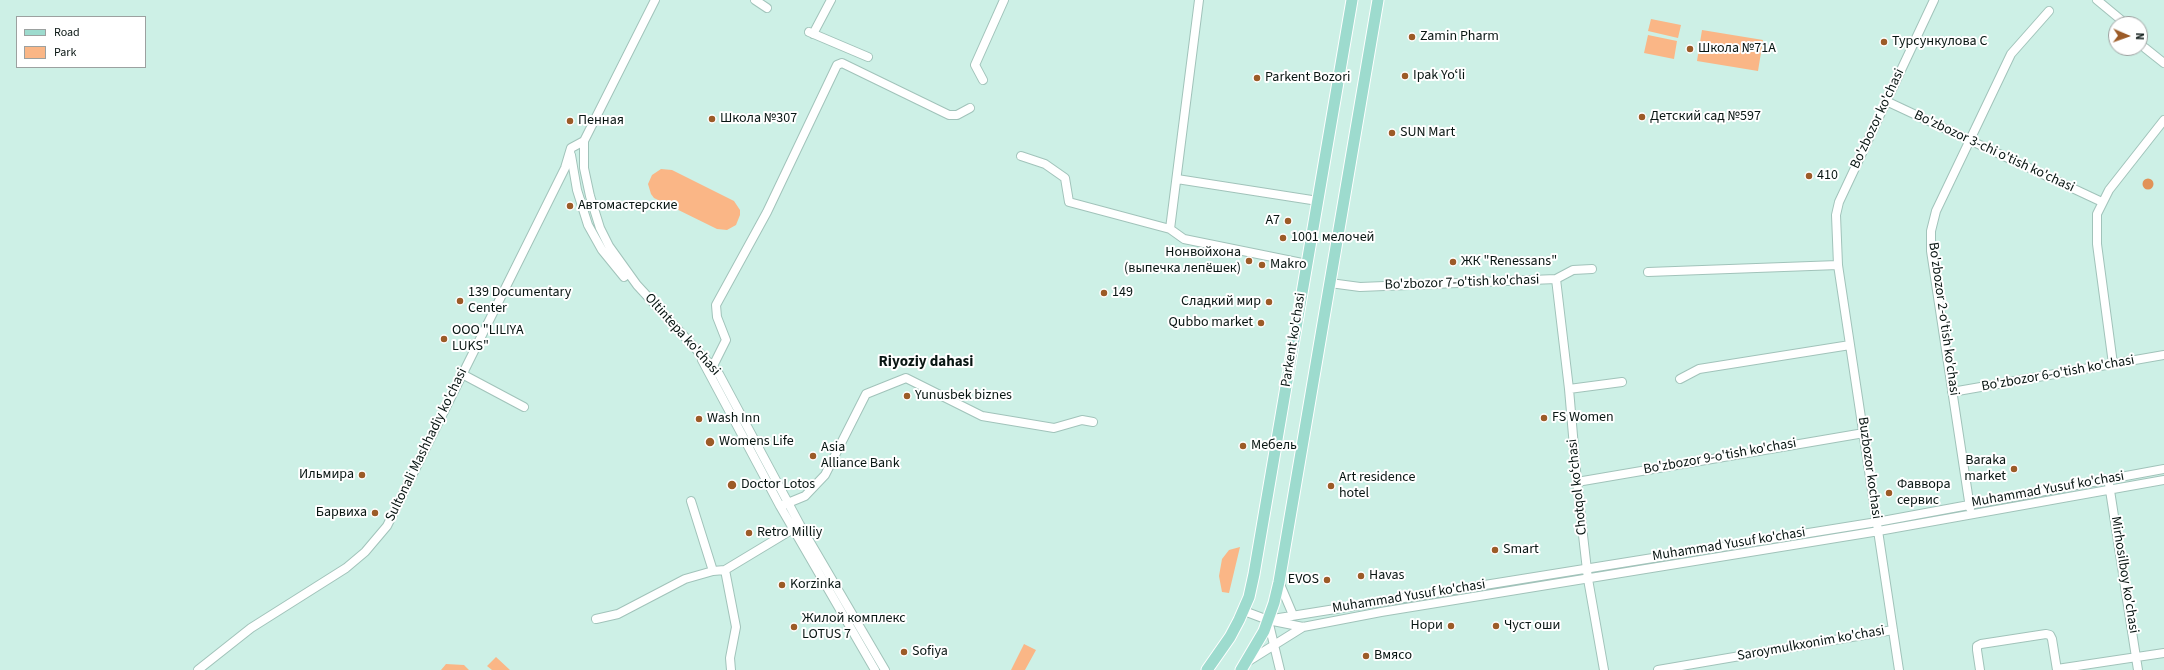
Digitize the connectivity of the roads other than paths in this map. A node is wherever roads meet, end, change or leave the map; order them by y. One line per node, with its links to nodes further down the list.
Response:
1 (649, 0): 23 (street, Sultonali Mashhadiy ko'chasi)
2 (655, 0): 22 (street)
3 (755, 0): 11 (street)
4 (831, 0): 15 (street)
5 (1004, 0): 17 (street)
6 (1199, 0): 25 (street)
7 (1352, 0): 26 (main road, Parkent ko'chasi)
8 (1378, 0): 34 (main road, Parkent ko'chasi)
9 (1934, 0): 18 (street, Bo'zbozor ko'chasi)
10 (2098, 0): 13 (street)
11 (767, 8)
12 (2049, 11): 21 (street, Bo'zbozor 2-o'tish ko'chasi)
13 (2117, 16)
14 (2148, 50): 16 (street)
15 (868, 57)
16 (2164, 63)
17 (983, 80)
18 (1886, 101): 21 (street, Bo'zbozor 3-chi o'tish ko'chasi); 30 (street, Bo'zbozor ko'chasi)
19 (970, 108): 41 (street)
20 (2164, 120): 27 (street)
21 (1970, 140): 27 (street, Bo'zbozor 3-chi o'tish ko'chasi); 46 (street, Bo'zbozor 2-o'tish ko'chasi)
22 (584, 141): 23 (street); 36 (street, Oltintepa ko'chasi)
23 (571, 148): 35 (street, Oltintepa ko'chasi); 42 (street, Sultonali Mashhadiy ko'chasi)
24 (1021, 156): 28 (street)
25 (1177, 179): 26 (street); 28 (street)
26 (1318, 201): 29 (main road, Parkent ko'chasi)
27 (2102, 202): 40 (street)
28 (1170, 229): 29 (street)
29 (1307, 264): 67 (main road, Parkent ko'chasi)
30 (1838, 265): 32 (street); 37 (street, Buzbozor kochasi)
31 (1592, 269): 33 (street, Bo'zbozor 7-o'tish ko'chasi)
32 (1648, 272)
33 (1556, 279): 34 (street, Bo'zbozor 7-o'tish ko'chasi); 45 (street, Chotqol koʻchasi)
34 (1330, 283): 66 (main road, Parkent ko'chasi)
35 (674, 332): 36 (street); 39 (street, Oltintepa ko'chasi)
36 (684, 336): 41 (street, Oltintepa ko'chasi)
37 (1850, 345): 43 (street); 49 (street, Buzbozor kochasi)
38 (2164, 355): 40 (street, Bo'zbozor 6-o'tish ko'chasi)
39 (703, 361): 41 (street); 57 (street, Oltintepa ko'chasi)
40 (2113, 364): 46 (street, Bo'zbozor 6-o'tish ko'chasi)
41 (713, 366): 57 (street, Oltintepa ko'chasi)
42 (462, 374): 47 (street); 78 (street, Sultonali Mashhadiy ko'chasi)
43 (1680, 379)
44 (1622, 382): 45 (street)
45 (1569, 389): 53 (street, Chotqol koʻchasi)
46 (1952, 392): 56 (street, Bo'zbozor 2-o'tish ko'chasi)
47 (524, 407)
48 (1093, 422): 57 (street)
49 (1864, 432): 53 (street, Bo'zbozor 9-o'tish ko'chasi); 59 (street, Buzbozor kochasi)
50 (2164, 469): 51 (street, Muhammad Yusuf ko'chasi)
51 (2108, 479): 54 (street, Mirhosilboy ko'chasi); 56 (street, Muhammad Yusuf ko'chasi)
52 (2164, 480): 54 (street, Muhammad Yusuf ko'chasi)
53 (1576, 482): 62 (street, Chotqol koʻchasi)
54 (2110, 489): 58 (street, Muhammad Yusuf ko'chasi); 75 (street, Mirhosilboy ko'chasi)
55 (691, 501): 64 (street)
56 (1968, 504): 58 (street, Bo'zbozor 2-o'tish ko'chasi); 59 (street, Muhammad Yusuf ko'chasi)
57 (784, 505): 60 (street, Oltintepa ko'chasi); 81 (street, Oltintepa ko'chasi)
58 (1970, 514): 61 (street, Muhammad Yusuf ko'chasi)
59 (1877, 522): 61 (street, Buzbozor kochasi); 62 (street, Muhammad Yusuf ko'chasi)
60 (793, 529): 63 (street); 80 (street, Oltintepa ko'chasi)
61 (1878, 531): 65 (street, Muhammad Yusuf ko'chasi); 72 (street, Buzbozor kochasi)
62 (1587, 568): 65 (street, Chotqol koʻchasi); 68 (street, Muhammad Yusuf ko'chasi)
63 (725, 570): 64 (street); 79 (street)
64 (713, 571): 69 (street)
65 (1588, 579): 71 (street, Muhammad Yusuf ko'chasi); 84 (street, Chotqol koʻchasi)
66 (1279, 582): 68 (street); 70 (main road, Parkent ko'chasi)
67 (1244, 611): 70 (street, Muhammad Yusuf ko'chasi); 82 (main road, Parkent ko'chasi)
68 (1293, 615): 70 (street, Muhammad Yusuf ko'chasi)
69 (596, 619)
70 (1268, 620): 71 (street, Muhammad Yusuf ko'chasi); 73 (street); 76 (main road, Parkent ko'chasi)
71 (1303, 627): 73 (street, Muhammad Yusuf ko'chasi)
72 (1893, 630): 85 (street, Saroymulkxonim ko'chasi); 86 (street, Buzbozor kochasi)
73 (1275, 646): 76 (street, Muhammad Yusuf ko'chasi); 83 (street)
74 (2164, 653): 75 (street)
75 (2137, 657): 77 (street); 88 (street, Mirhosilboy ko'chasi)
76 (1244, 666)
77 (2057, 669): 87 (street)
78 (198, 670)
79 (731, 670)
80 (875, 670)
81 (885, 670)
82 (1207, 670)
83 (1280, 670)
84 (1604, 670)
85 (1658, 670)
86 (1899, 670)
87 (1980, 670)
88 (2138, 670)

